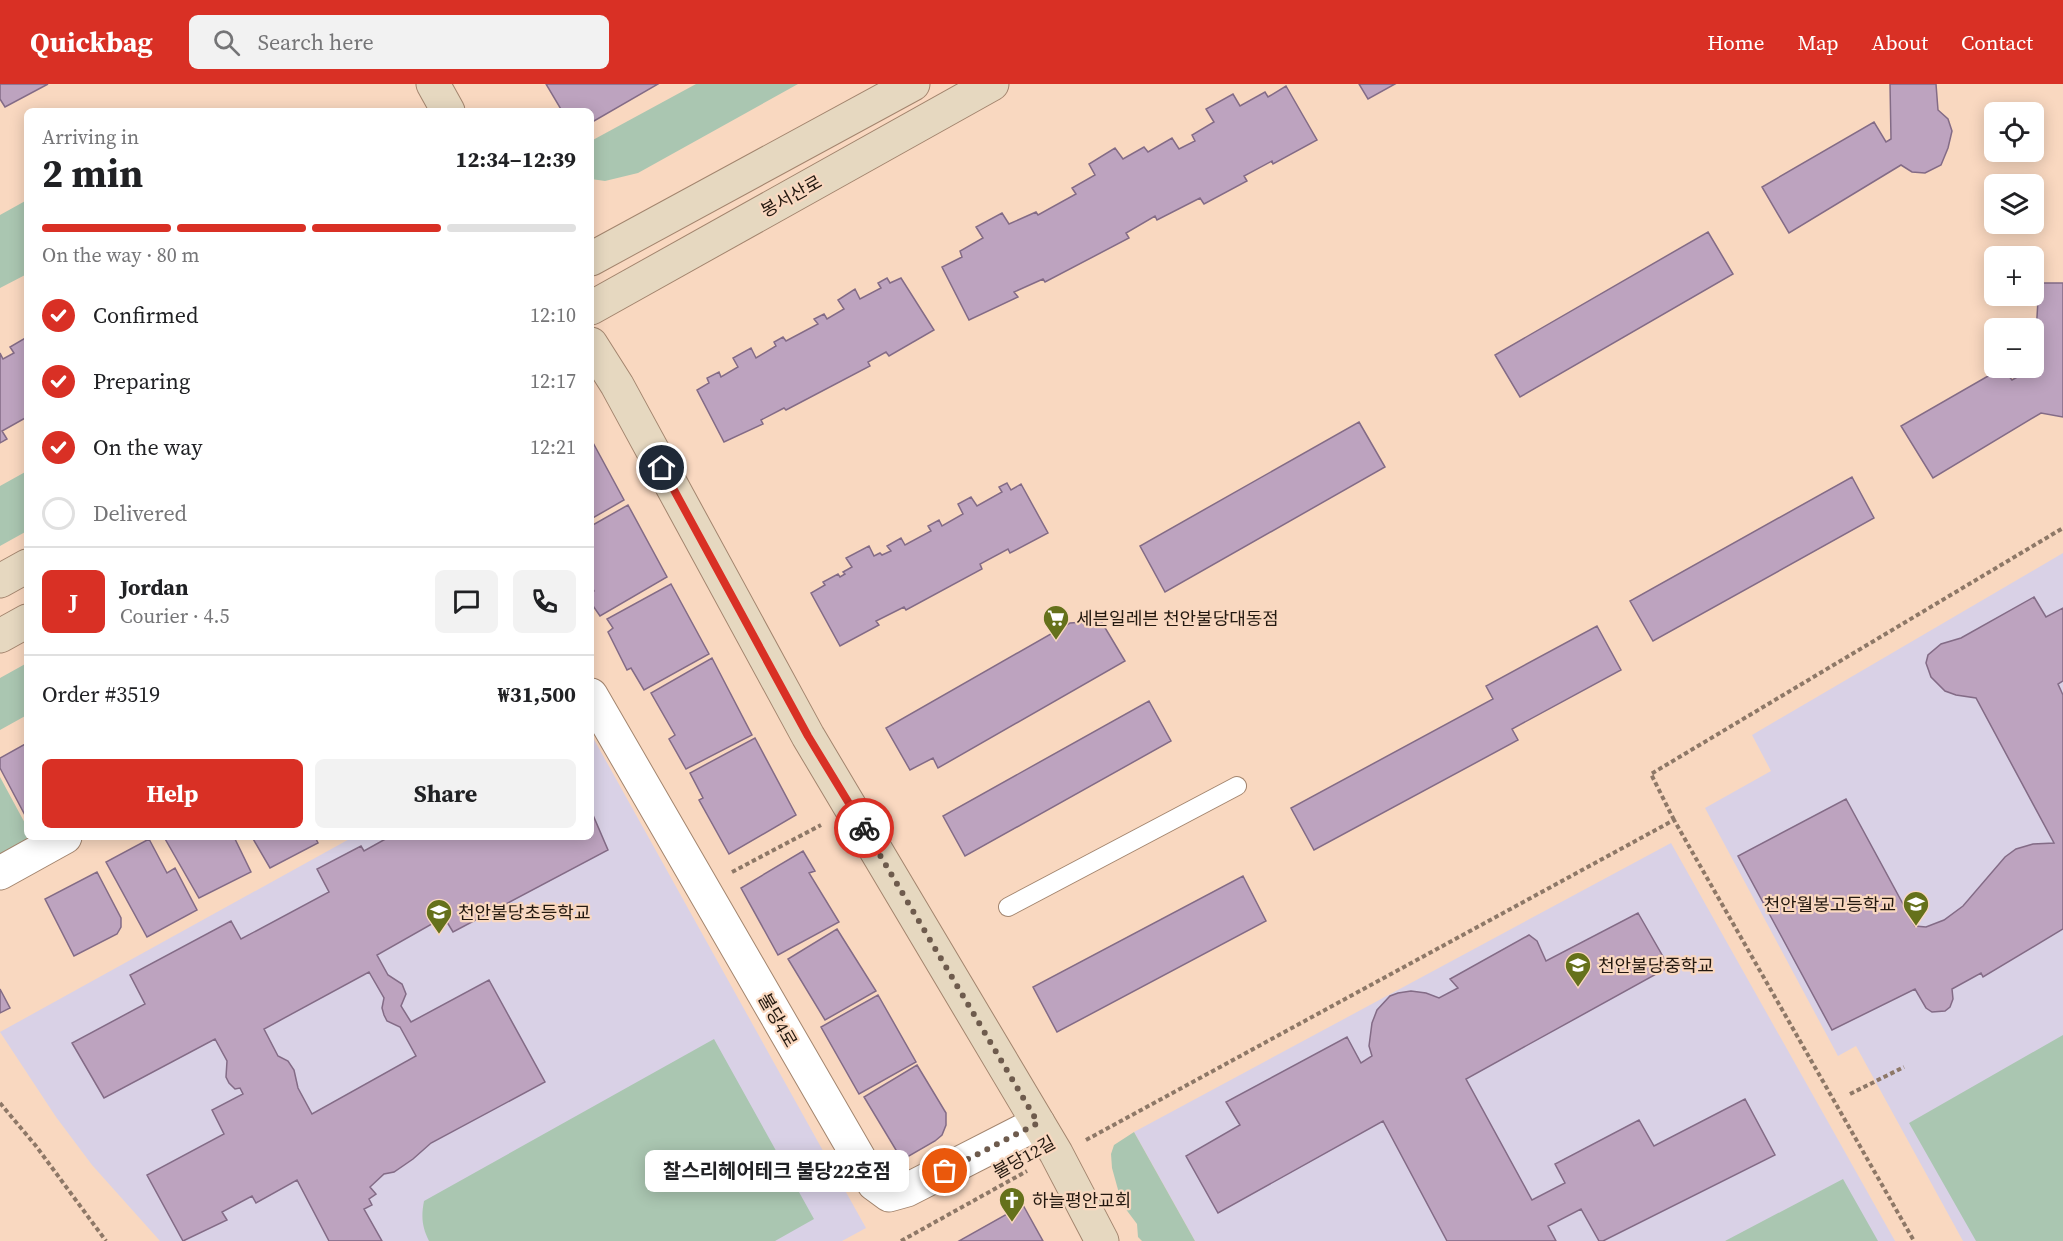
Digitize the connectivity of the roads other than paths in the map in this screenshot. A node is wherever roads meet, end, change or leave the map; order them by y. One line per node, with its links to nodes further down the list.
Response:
1 (433, 84): 4 (street)
2 (913, 84): 5 (street)
3 (992, 84): 6 (street, 봉서산로)
4 (446, 108)
5 (594, 257)
6 (594, 306)
7 (594, 349): 17 (street)
8 (24, 568): 9 (street)
9 (0, 581)
10 (24, 623): 11 (street)
11 (0, 636)
12 (594, 699): 17 (street, 불당4로)
13 (1237, 786): 16 (lane)
14 (60, 840): 15 (street)
15 (0, 873)
16 (1008, 907)
17 (1038, 1123): 18 (street)
18 (1102, 1241)

